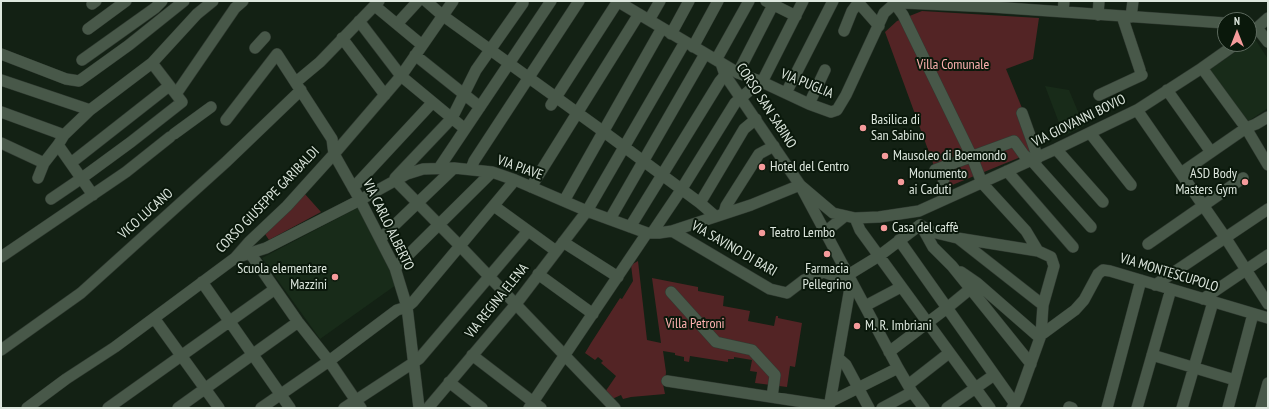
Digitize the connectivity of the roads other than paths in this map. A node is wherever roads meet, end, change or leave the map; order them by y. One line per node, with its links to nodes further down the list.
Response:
1 (126, 1): 39 (street)
2 (162, 1): 54 (street)
3 (184, 1): 51 (street)
4 (213, 1): 56 (street)
5 (418, 1): 36 (street)
6 (426, 1): 29 (street)
7 (452, 1): 29 (street, CORSO GIUSEPPE GARIBALDI)
8 (551, 1): 57 (street)
9 (579, 1): 63 (street)
10 (617, 1): 32 (street, CORSO SAN SABINO); 74 (street)
11 (660, 1): 32 (street)
12 (689, 1): 40 (street)
13 (718, 1): 46 (street, VIA REGINA ELENA)
14 (749, 1): 55 (street)
15 (803, 1): 30 (street)
16 (833, 1): 68 (street)
17 (1099, 1): 28 (street)
18 (1133, 1): 31 (street)
19 (523, 2): 49 (street)
20 (772, 2): 30 (street); 60 (street)
21 (858, 2): 37 (street); 41 (street)
22 (894, 2): 25 (street); 37 (street, VIA PUGLIA); 100 (street)
23 (239, 4): 69 (street)
24 (377, 4): 34 (street, VICO LUCANO); 36 (street)
25 (992, 4): 26 (street)
26 (1028, 5): 27 (street)
27 (1063, 7): 28 (street)
28 (1098, 14): 31 (street)
29 (442, 15): 47 (street, CORSO GIUSEPPE GARIBALDI); 49 (street)
30 (796, 16): 65 (street)
31 (1126, 16): 35 (street); 72 (street)
32 (644, 17): 40 (street, CORSO SAN SABINO); 82 (street)
33 (1268, 18): 38 (street)
34 (359, 21): 44 (street, VICO LUCANO); 62 (street)
35 (1217, 22)
36 (397, 24): 47 (street)
37 (879, 26): 76 (street, VIA PUGLIA)
38 (1257, 26)
39 (88, 29)
40 (667, 31): 46 (street, CORSO SAN SABINO); 90 (street)
41 (844, 31)
42 (1257, 33): 45 (street)
43 (265, 37): 48 (street)
44 (342, 38): 66 (street, VICO LUCANO); 71 (street)
45 (1267, 40)
46 (689, 44): 52 (street, CORSO SAN SABINO); 96 (street, VIA REGINA ELENA)
47 (422, 45): 53 (street, CORSO GIUSEPPE GARIBALDI)
48 (255, 48)
49 (490, 50): 57 (street); 70 (street)
50 (1225, 52): 58 (street, VIA GIOVANNI BOVIO)
51 (1, 54)
52 (705, 54): 55 (street, CORSO SAN SABINO); 103 (street)
53 (415, 55): 62 (street, CORSO GIUSEPPE GARIBALDI); 70 (street)
54 (82, 60)
55 (718, 62): 60 (street, VIA PUGLIA); 61 (street, CORSO SAN SABINO)
56 (152, 63): 69 (street); 79 (street)
57 (509, 63): 63 (street); 78 (street)
58 (1202, 68): 67 (street, VIA GIOVANNI BOVIO); 88 (street)
59 (825, 70): 76 (street)
60 (738, 73): 65 (street, VIA PUGLIA)
61 (725, 75): 73 (street, CORSO SAN SABINO); 112 (street)
62 (401, 76): 71 (street, CORSO GIUSEPPE GARIBALDI); 75 (street)
63 (529, 77): 74 (street); 108 (street)
64 (1, 80): 79 (street)
65 (762, 82): 68 (street, VIA PUGLIA); 73 (street)
66 (299, 86): 87 (street, VIA CARLO ALBERTO); 99 (street, VIA CARLO ALBERTO); 193 (street, VICO LUCANO)
67 (1168, 90): 80 (street, VIA GIOVANNI BOVIO); 98 (street)
68 (786, 93): 76 (street, VIA PUGLIA)
69 (175, 94): 101 (street); 125 (street)
70 (464, 94): 78 (street); 85 (street)
71 (385, 95): 99 (street, CORSO GIUSEPPE GARIBALDI)
72 (1099, 95)
73 (741, 97): 86 (street, CORSO SAN SABINO); 123 (street)
74 (554, 101): 82 (street)
75 (432, 103): 85 (street); 121 (street)
76 (809, 104)
77 (211, 107): 124 (street)
78 (480, 107): 89 (street)
79 (90, 110): 92 (street)
80 (1137, 110): 91 (street, VIA GIOVANNI BOVIO); 111 (street)
81 (1, 112): 92 (street)
82 (577, 113): 90 (street); 120 (street)
83 (1022, 113): 102 (street)
84 (1268, 117): 88 (street)
85 (452, 118): 89 (street); 115 (street)
86 (756, 119): 95 (street, CORSO SAN SABINO); 130 (street)
87 (226, 120)
88 (1246, 128): 98 (street); 105 (street)
89 (465, 129): 106 (street)
90 (604, 132): 96 (street); 127 (street)
91 (1090, 133): 97 (street, VIA GIOVANNI BOVIO); 119 (street)
92 (64, 135): 94 (street)
93 (1, 143): 104 (street)
94 (58, 146): 104 (street); 124 (street)
95 (774, 146): 118 (street, CORSO SAN SABINO); 136 (street)
96 (624, 147): 103 (street); 135 (street, VIA REGINA ELENA)
97 (1056, 149): 102 (street, VIA GIOVANNI BOVIO); 128 (street)
98 (1211, 152): 111 (street)
99 (334, 154): 121 (street, VIA CARLO ALBERTO); 162 (street, CORSO GIUSEPPE GARIBALDI)
100 (972, 157): 102 (street); 117 (street); 122 (street)
101 (76, 159)
102 (1035, 159): 110 (street, VIA GIOVANNI BOVIO); 142 (street)
103 (643, 161): 112 (street); 138 (street)
104 (44, 163): 113 (street)
105 (1268, 164)
106 (439, 168): 107 (street, VIA PIAVE); 115 (street, VIA PIAVE)
107 (454, 168): 108 (street, VIA PIAVE); 129 (street)
108 (471, 169): 109 (street, VIA PIAVE)
109 (492, 172): 116 (street, VIA PIAVE); 139 (street)
110 (1007, 172): 117 (street, VIA GIOVANNI BOVIO); 154 (street)
111 (1181, 173): 131 (street)
112 (662, 175): 123 (street); 141 (street)
113 (38, 178)
114 (1243, 178): 131 (street)
115 (395, 180): 126 (street, VIA PIAVE); 129 (street)
116 (515, 180): 120 (street, VIA PIAVE); 132 (street)
117 (982, 183): 133 (street, VIA GIOVANNI BOVIO); 155 (street)
118 (800, 185): 136 (street, VIA PIAVE); 137 (street); 145 (street)
119 (1131, 185)
120 (531, 187): 127 (street, VIA PIAVE)
121 (353, 188): 126 (street, VIA CARLO ALBERTO)
122 (943, 188)
123 (681, 190): 130 (street); 146 (street)
124 (93, 196): 159 (street)
125 (51, 198)
126 (360, 200): 149 (street, VIA CARLO ALBERTO); 157 (street, VIA PIAVE)
127 (564, 201): 135 (street, VIA PIAVE)
128 (1103, 202)
129 (417, 203): 139 (street); 149 (street)
130 (700, 203): 136 (street)
131 (1203, 205): 147 (street); 152 (street)
132 (494, 206): 143 (street); 153 (street)
133 (926, 208): 137 (street, VIA GIOVANNI BOVIO); 140 (street)
134 (1268, 209): 147 (street)
135 (587, 211): 138 (street, VIA PIAVE); 151 (street, VIA REGINA ELENA)
136 (720, 215): 144 (street, VIA PIAVE)
137 (850, 217): 145 (street); 161 (street)
138 (610, 219): 141 (street, VIA PIAVE)
139 (438, 224): 153 (street); 163 (street)
140 (920, 225): 148 (street); 150 (street); 173 (street)
141 (630, 227): 146 (street, VIA PIAVE)
142 (1091, 227)
143 (528, 231): 156 (street); 167 (street)
144 (672, 231): 146 (street, VIA PIAVE); 165 (street, VIA SAVINO DI BARI)
145 (825, 232): 160 (street)
146 (649, 233): 168 (street)
147 (1225, 237): 164 (street); 172 (street)
148 (957, 238): 155 (street); 181 (street)
149 (380, 239): 163 (street, VIA CARLO ALBERTO)
150 (899, 240): 161 (street); 184 (street)
151 (563, 242): 156 (street, VIA REGINA ELENA); 168 (street)
152 (1148, 244)
153 (460, 246): 167 (street); 183 (street)
154 (1073, 248)
155 (1038, 251): 181 (street)
156 (556, 252): 166 (street, VIA REGINA ELENA)
157 (250, 253): 162 (street, VIA PIAVE); 175 (street)
158 (1268, 255): 164 (street)
159 (2, 256)
160 (837, 256): 165 (street, VIA SAVINO DI BARI); 169 (street)
161 (879, 256): 169 (street); 174 (street)
162 (235, 258): 171 (street, CORSO GIUSEPPE GARIBALDI)
163 (395, 268): 183 (street, VIA CARLO ALBERTO)
164 (1246, 270): 178 (street); 180 (street)
165 (824, 272): 169 (street)
166 (538, 274): 179 (street, VIA REGINA ELENA); 185 (street)
167 (489, 276): 179 (street); 203 (street)
168 (618, 277): 185 (street)
169 (849, 278): 182 (street); 201 (street)
170 (1141, 280): 172 (street, VIA MONTESCUPOLO); 192 (street, VIA MONTESCUPOLO); 238 (street)
171 (202, 282): 187 (street, CORSO GIUSEPPE GARIBALDI); 189 (street)
172 (1155, 285): 176 (street, VIA MONTESCUPOLO)
173 (974, 286): 184 (street); 192 (street); 204 (street)
174 (901, 287): 182 (street); 191 (street)
175 (275, 289): 189 (street); 190 (street)
176 (1171, 289): 178 (street, VIA MONTESCUPOLO); 200 (street)
177 (671, 292): 217 (street)
178 (1208, 301): 186 (street, VIA MONTESCUPOLO); 206 (street)
179 (516, 304): 197 (street, VIA REGINA ELENA); 198 (street)
180 (1268, 304)
181 (1043, 305): 192 (street)
182 (866, 306): 194 (street)
183 (408, 307): 202 (street); 203 (street, VIA CARLO ALBERTO)
184 (947, 308): 191 (street); 207 (street)
185 (593, 314): 198 (street)
186 (1254, 314): 188 (street, VIA MONTESCUPOLO); 208 (street)
187 (154, 318): 199 (street); 222 (street, CORSO GIUSEPPE GARIBALDI)
188 (1268, 318)
189 (230, 322): 196 (street); 199 (street)
190 (298, 322): 196 (street); 202 (street)
191 (927, 322): 194 (street); 195 (street)
192 (1041, 336): 204 (street)
193 (1, 350)
194 (889, 352): 205 (street)
195 (949, 353): 214 (street); 215 (street)
196 (252, 355): 213 (street); 216 (street)
197 (472, 355): 210 (street, VIA REGINA ELENA); 220 (street)
198 (565, 355): 220 (street); 232 (street)
199 (182, 356): 213 (street); 223 (street)
200 (1152, 356): 206 (street); 239 (street)
201 (838, 358): 212 (street); 219 (street)
202 (329, 361): 216 (street); 218 (street)
203 (414, 362): 218 (street); 229 (street, VIA CARLO ALBERTO)
204 (1031, 364): 221 (street)
205 (898, 368): 212 (street); 214 (street)
206 (1194, 368): 208 (street); 240 (street)
207 (994, 375): 215 (street); 221 (street)
208 (1235, 380): 241 (street)
209 (667, 381): 217 (street)
210 (449, 382): 230 (street, VIA REGINA ELENA); 231 (street)
211 (1268, 383): 242 (street)
212 (858, 387): 219 (street); 233 (street)
213 (205, 388): 224 (street); 225 (street)
214 (910, 388): 234 (street); 235 (street)
215 (976, 389): 236 (street); 237 (street)
216 (280, 395): 226 (street); 227 (street)
217 (772, 397): 219 (street)
218 (358, 404): 228 (street)
219 (830, 405)
220 (535, 406)
221 (1014, 406)
222 (27, 408)
223 (108, 408)
224 (178, 408)
225 (219, 408)
226 (261, 408)
227 (290, 408)
228 (344, 408)
229 (419, 408)
230 (428, 408)
231 (482, 408)
232 (615, 408)
233 (869, 408)
234 (882, 408)
235 (924, 408)
236 (947, 408)
237 (990, 408)
238 (1107, 408)
239 (1137, 408)
240 (1182, 408)
241 (1228, 408)
242 (1261, 408)

